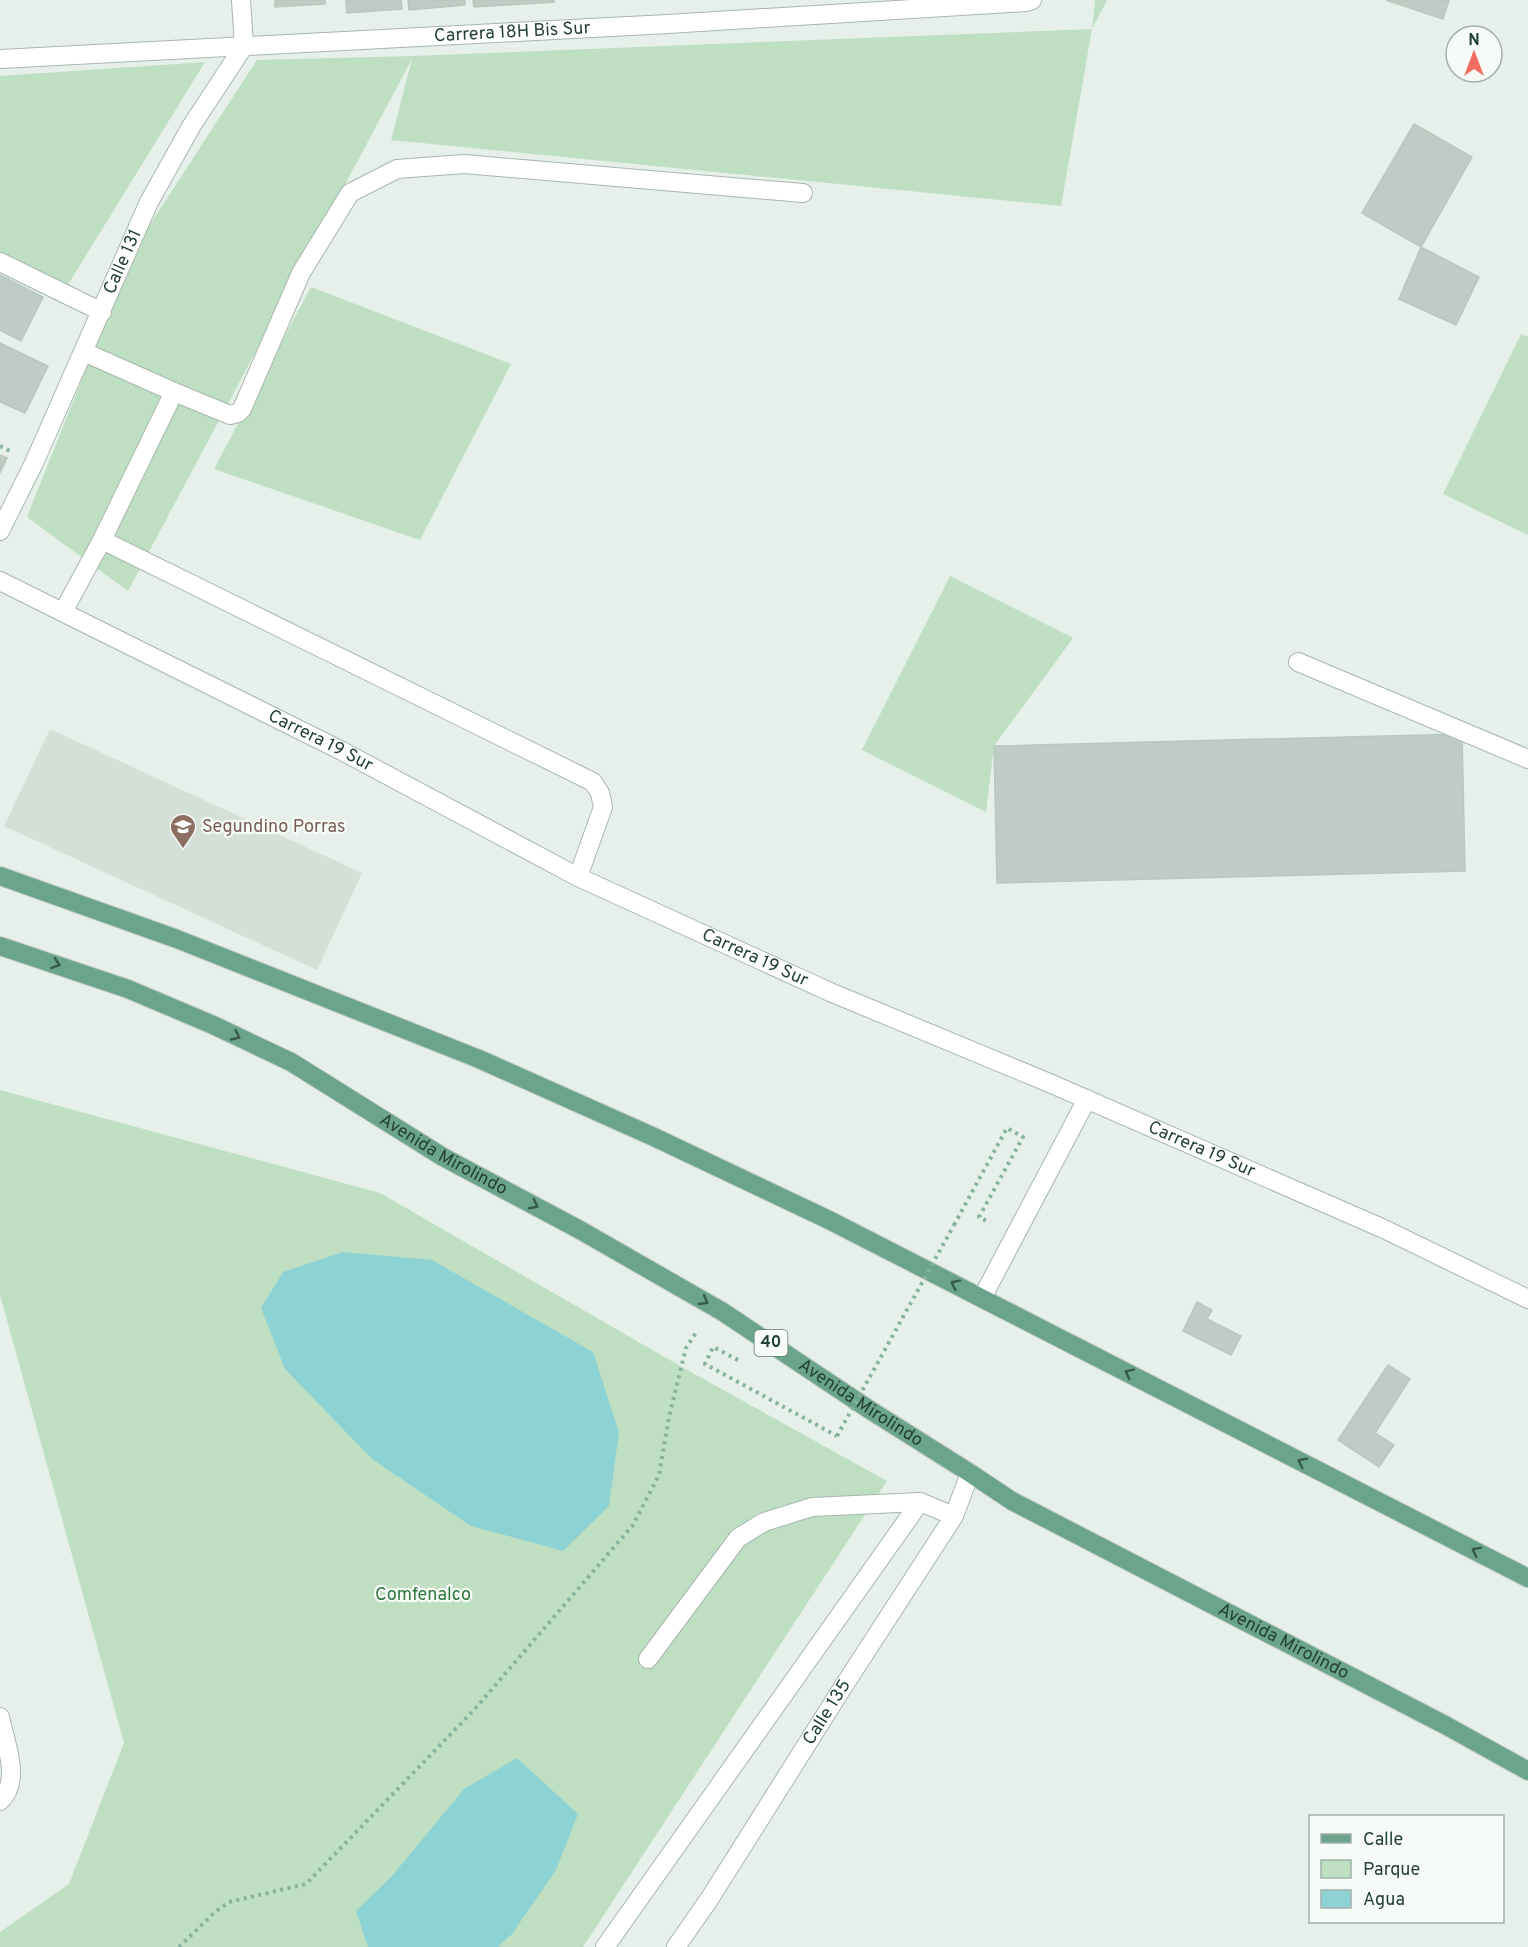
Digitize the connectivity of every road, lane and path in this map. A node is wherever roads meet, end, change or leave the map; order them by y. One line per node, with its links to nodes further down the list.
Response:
1 (241, 0): 3 (street)
2 (1029, 1): 3 (street, Carrera 18H Bis Sur)
3 (244, 46): 4 (street, Carrera 18H Bis Sur); 7 (street, Calle 131)
4 (0, 59)
5 (803, 193): 9 (street)
6 (0, 262): 7 (street)
7 (102, 312): 8 (street, Calle 131)
8 (84, 352): 9 (street); 10 (street, Calle 131)
9 (174, 392): 11 (street)
10 (0, 531)
11 (102, 540): 13 (street); 17 (street)
12 (0, 581): 13 (street, Carrera 19 Sur)
13 (63, 612): 17 (street, Carrera 19 Sur)
14 (1298, 662): 15 (street)
15 (1528, 759)
16 (0, 876): 21 (main road, one-way to 16)
17 (578, 877): 19 (street, Carrera 19 Sur)
18 (0, 946): 25 (main road, Avenida Mirolindo / 40, one-way to 25)
19 (1087, 1100): 21 (street); 22 (street, Carrera 19 Sur)
20 (993, 1225): 24 (path, bridge)
21 (982, 1298): 28 (main road, one-way to 21)
22 (1528, 1299)
23 (686, 1348): 33 (path)
24 (705, 1364)
25 (970, 1473): 27 (street, Calle 135); 31 (main road, Avenida Mirolindo / 40)
26 (920, 1502): 27 (street); 29 (street); 34 (street)
27 (954, 1516): 35 (street, Calle 135)
28 (1528, 1578)
29 (648, 1659)
30 (0, 1717): 32 (street)
31 (1528, 1771)
32 (0, 1801)
33 (178, 1947)
34 (605, 1947)
35 (676, 1947)

